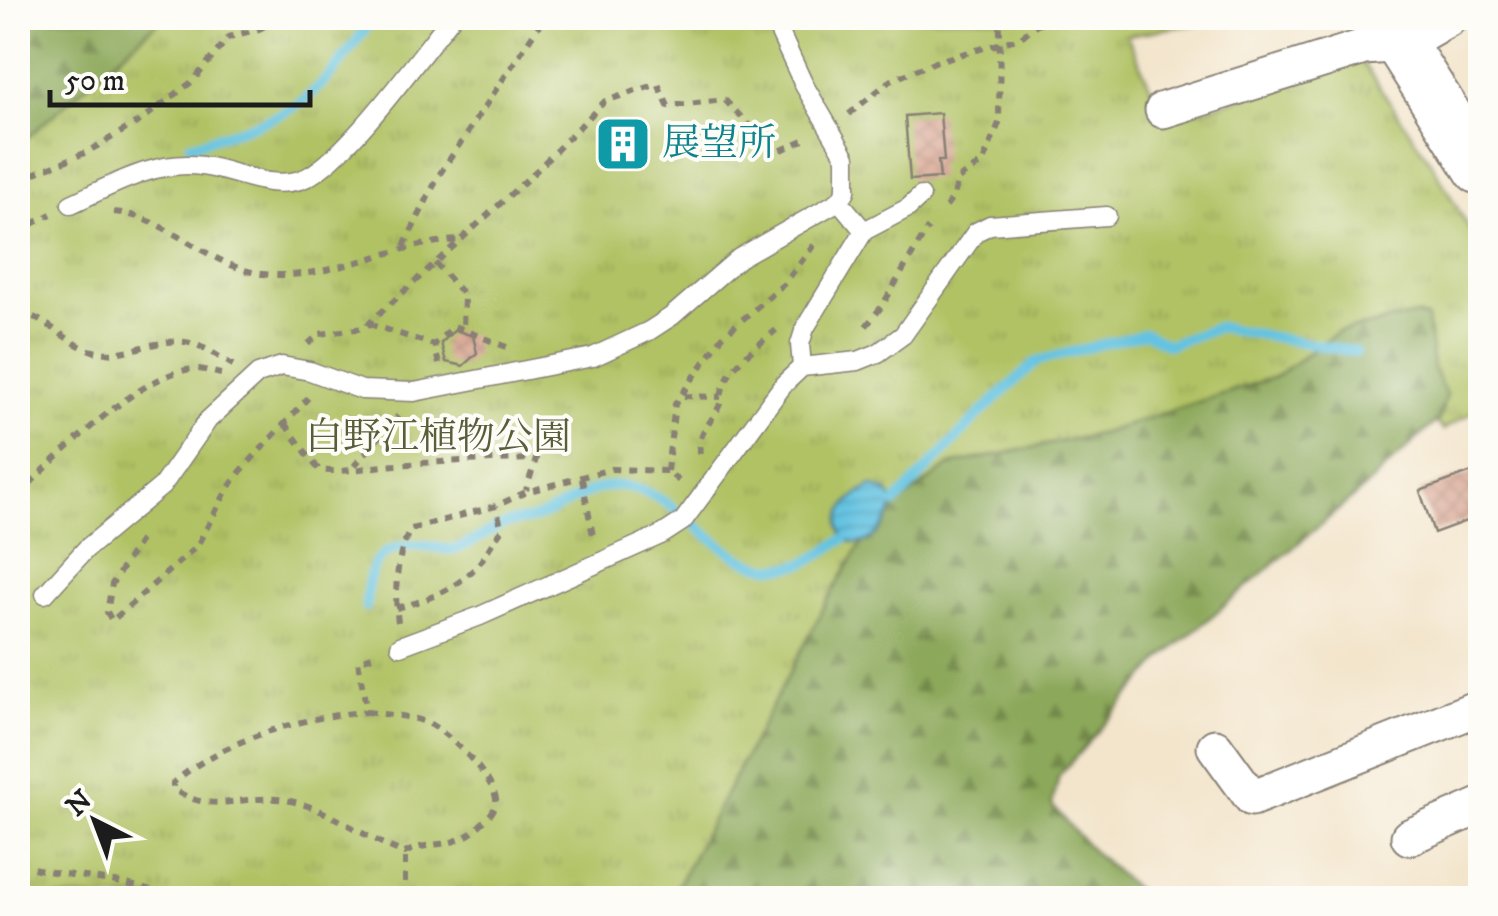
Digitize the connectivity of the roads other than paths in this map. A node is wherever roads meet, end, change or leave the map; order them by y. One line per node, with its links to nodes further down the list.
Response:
1 (451, 18): 8 (lane)
2 (773, 18): 9 (lane)
3 (1448, 18): 4 (street)
4 (1393, 31): 5 (street); 6 (street)
5 (1163, 110)
6 (1480, 169)
7 (921, 196): 11 (lane)
8 (70, 204)
9 (832, 206): 11 (lane); 13 (lane)
10 (1107, 216): 12 (lane)
11 (864, 231): 12 (lane)
12 (802, 367): 14 (lane)
13 (45, 594)
14 (400, 646)
15 (1480, 708): 16 (street)
16 (1216, 747)
17 (1480, 806): 18 (street)
18 (1408, 837)

